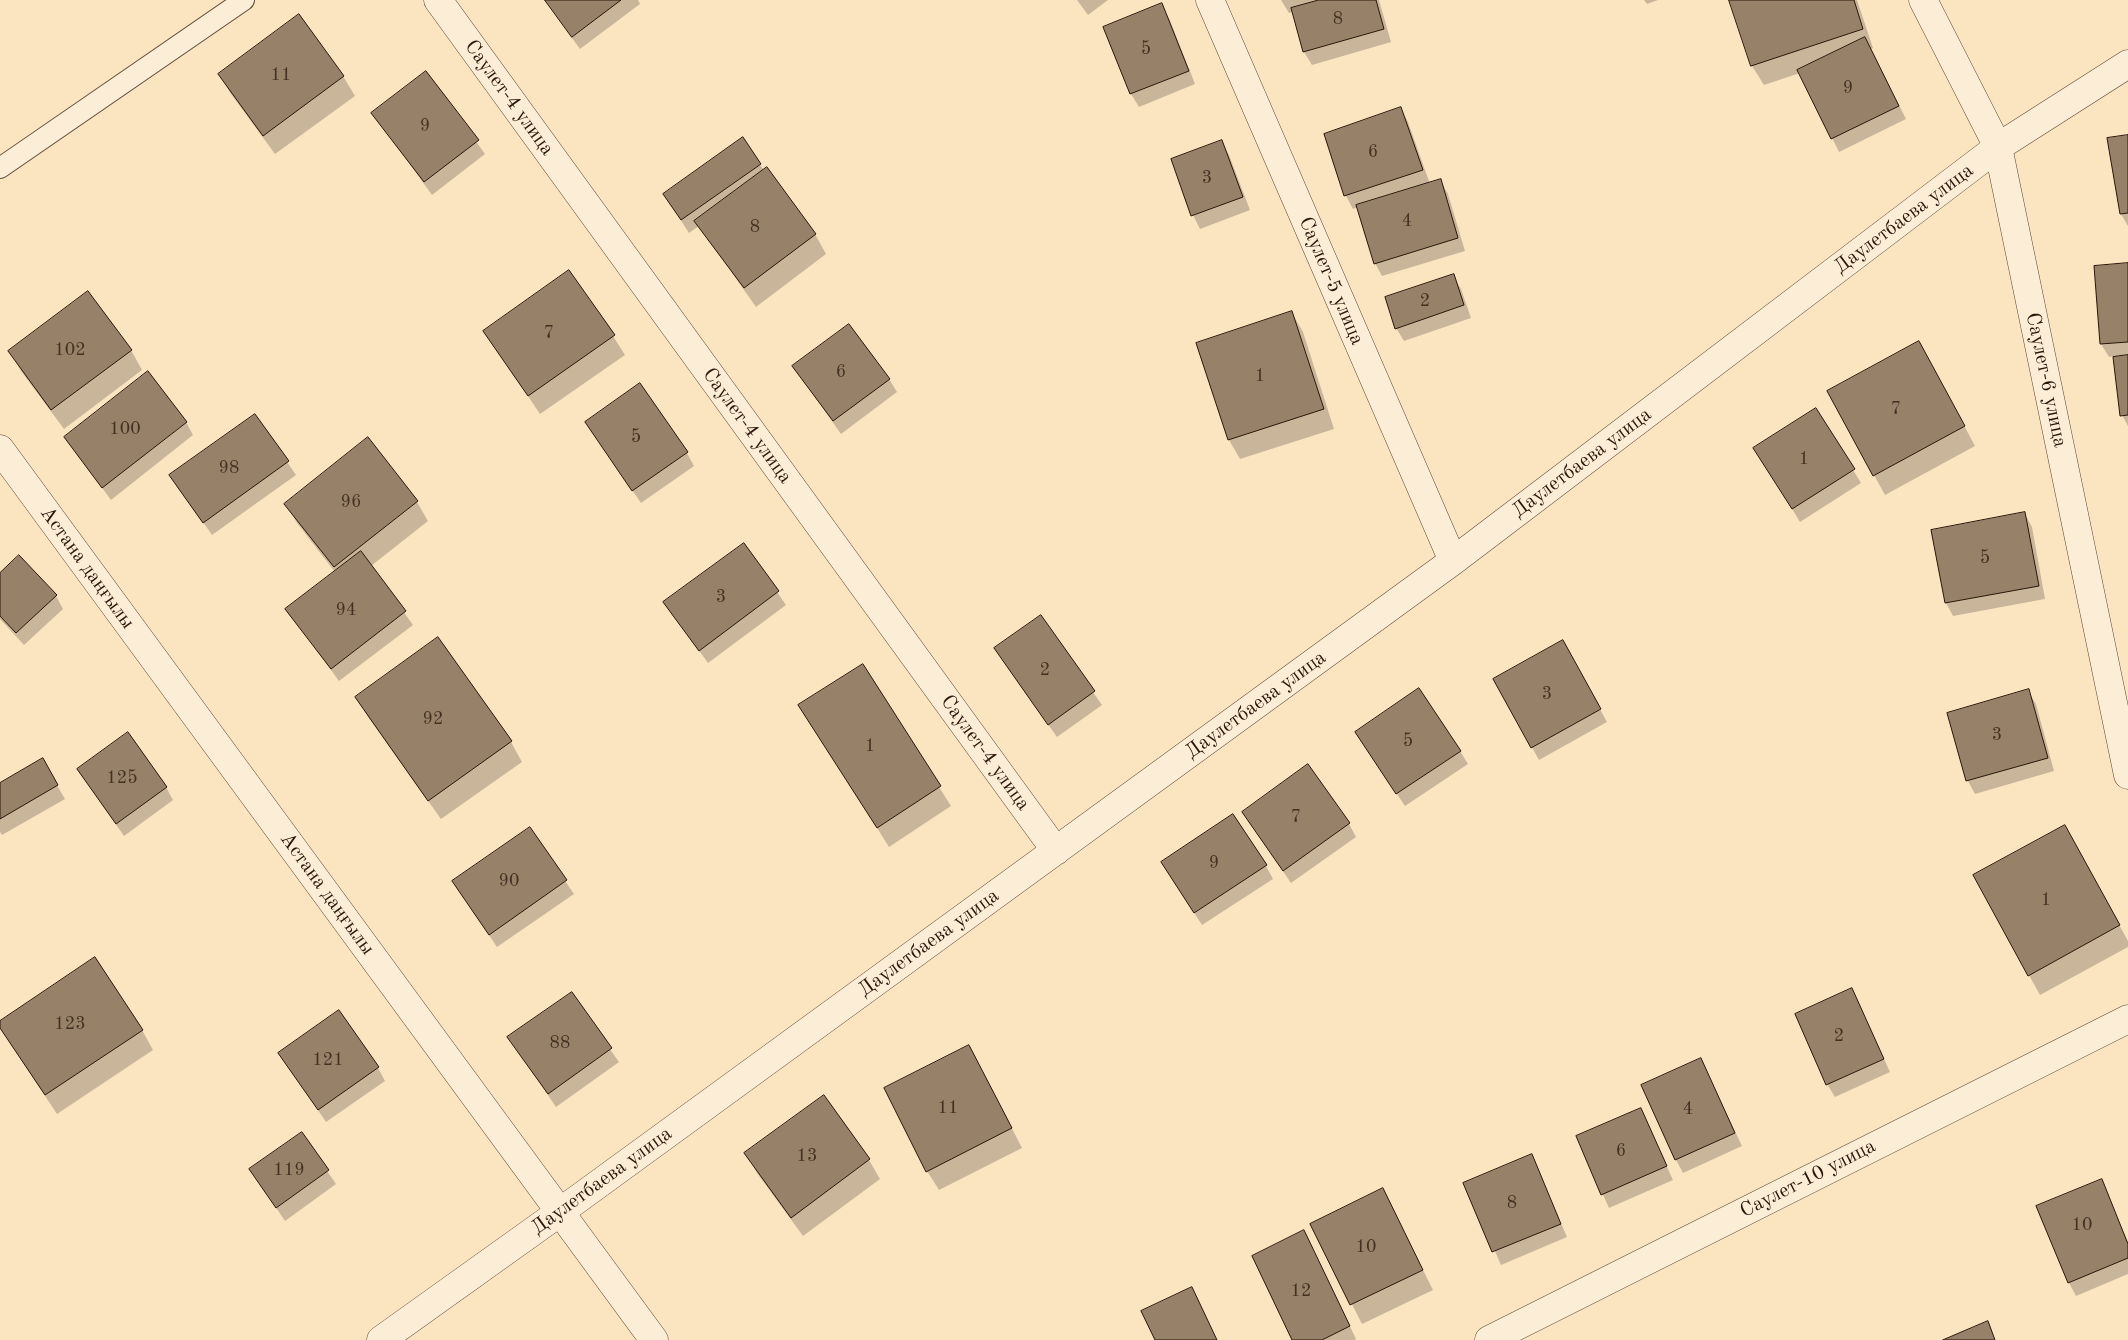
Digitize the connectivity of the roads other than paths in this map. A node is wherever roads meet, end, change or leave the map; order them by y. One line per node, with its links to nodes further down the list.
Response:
1 (244, 0): 7 (lane)
2 (438, 0): 11 (street, Саулет-4 улица)
3 (1210, 0): 9 (street, Саулет-5 улица)
4 (1923, 0): 6 (street, Саулет-6 улица)
5 (2128, 64): 6 (street, Даулетбаева улица)
6 (1998, 147): 9 (street, Даулетбаева улица); 10 (street, Саулет-6 улица)
7 (0, 168)
8 (0, 449): 13 (street, Астана даңғылы)
9 (1452, 561): 11 (street, Даулетбаева улица)
10 (2128, 775)
11 (1056, 851): 13 (street, Даулетбаева улица)
12 (2128, 1019): 16 (street, Саулет-10 улица)
13 (560, 1212): 14 (street, Даулетбаева улица); 15 (street, Астана даңғылы)
14 (381, 1340)
15 (654, 1340)
16 (1489, 1340)

